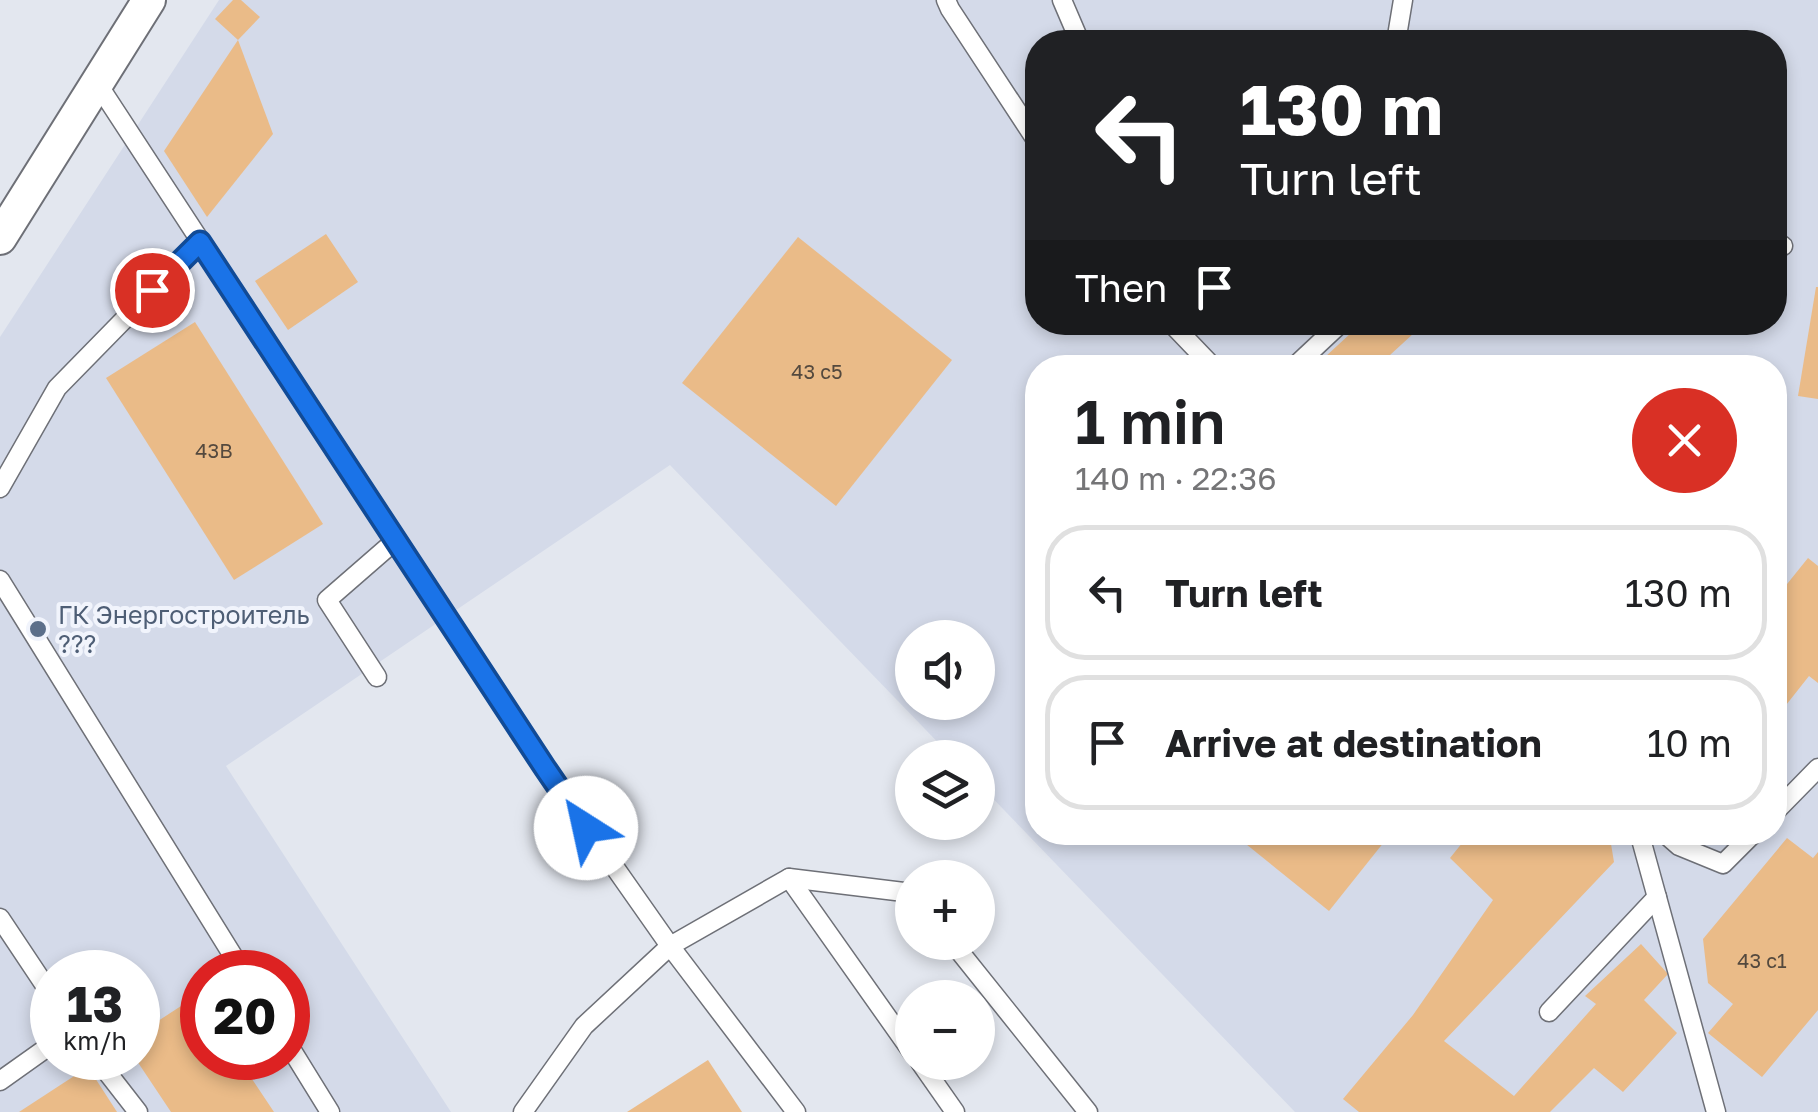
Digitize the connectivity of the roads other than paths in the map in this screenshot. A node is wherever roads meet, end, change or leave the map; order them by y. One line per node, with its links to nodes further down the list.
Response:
1 (149, 0): 7 (street)
2 (946, 0): 8 (lane)
3 (1062, 0): 5 (lane)
4 (1403, 0): 6 (lane)
5 (1075, 30)
6 (1398, 30)
7 (97, 83): 9 (street); 10 (lane)
8 (1025, 123)
9 (0, 238)
10 (200, 242): 15 (lane); 16 (lane)
11 (1182, 335): 13 (lane)
12 (1328, 335): 14 (lane)
13 (1202, 355)
14 (1307, 355)
15 (0, 488)
16 (396, 540): 18 (lane); 28 (lane)
17 (0, 580): 29 (lane)
18 (377, 677)
19 (1818, 768): 20 (lane)
20 (1787, 800)
21 (1643, 845): 26 (lane)
22 (1678, 845): 23 (lane)
23 (1742, 845)
24 (789, 878): 25 (lane); 28 (lane); 33 (lane)
25 (895, 892)
26 (1657, 896): 32 (lane); 45 (lane)
27 (0, 918): 31 (lane)
28 (670, 946): 41 (lane); 42 (lane)
29 (229, 950)
30 (966, 960): 44 (lane)
31 (30, 963)
32 (1549, 1012)
33 (895, 1028)
34 (30, 1059): 35 (lane)
35 (0, 1080)
36 (113, 1080): 39 (lane)
37 (310, 1080): 40 (lane)
38 (933, 1080): 43 (lane)
39 (138, 1112)
40 (330, 1112)
41 (523, 1112)
42 (796, 1112)
43 (955, 1112)
44 (1088, 1112)
45 (1716, 1112)

